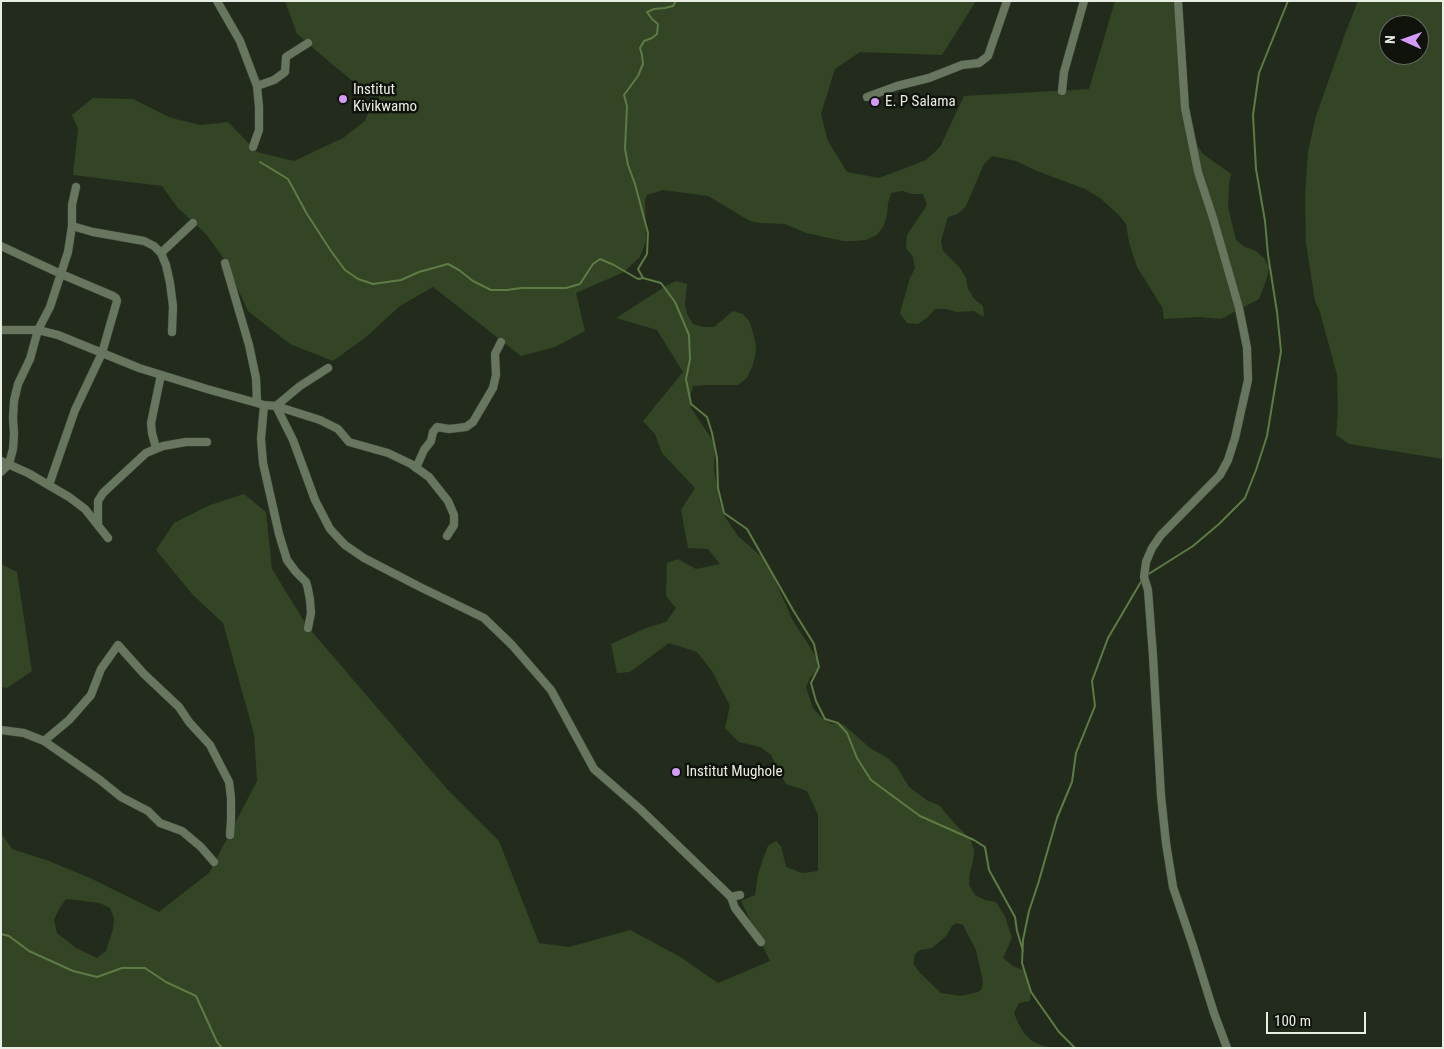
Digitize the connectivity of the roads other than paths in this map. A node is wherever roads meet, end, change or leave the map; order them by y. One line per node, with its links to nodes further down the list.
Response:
1 (218, 1): 6 (street)
2 (1007, 1): 8 (street)
3 (1084, 1): 7 (street)
4 (1178, 1): 41 (street)
5 (308, 43): 6 (street)
6 (257, 86): 9 (street)
7 (1062, 92)
8 (867, 97)
9 (253, 147)
10 (76, 187): 12 (street)
11 (193, 223): 14 (street)
12 (72, 226): 14 (street); 16 (street)
13 (1, 246): 16 (street)
14 (161, 253): 19 (street)
15 (225, 263): 24 (street)
16 (61, 274): 18 (street); 21 (street)
17 (1, 330): 18 (street)
18 (38, 330): 21 (street); 28 (street)
19 (172, 332)
20 (501, 342): 29 (street)
21 (102, 353): 23 (street); 31 (street)
22 (328, 368): 25 (street)
23 (161, 375): 24 (street); 27 (street)
24 (261, 403): 25 (street); 35 (street)
25 (276, 406): 29 (street); 40 (street)
26 (207, 442): 27 (street)
27 (156, 448): 32 (street)
28 (5, 463): 30 (street); 31 (street)
29 (416, 468): 33 (street)
30 (1, 472)
31 (49, 485): 32 (street)
32 (98, 525): 34 (street)
33 (447, 536)
34 (108, 538)
35 (308, 628)
36 (1, 730): 37 (street)
37 (44, 741): 38 (street); 39 (street)
38 (230, 835)
39 (214, 862)
40 (761, 942)
41 (1226, 1048)

